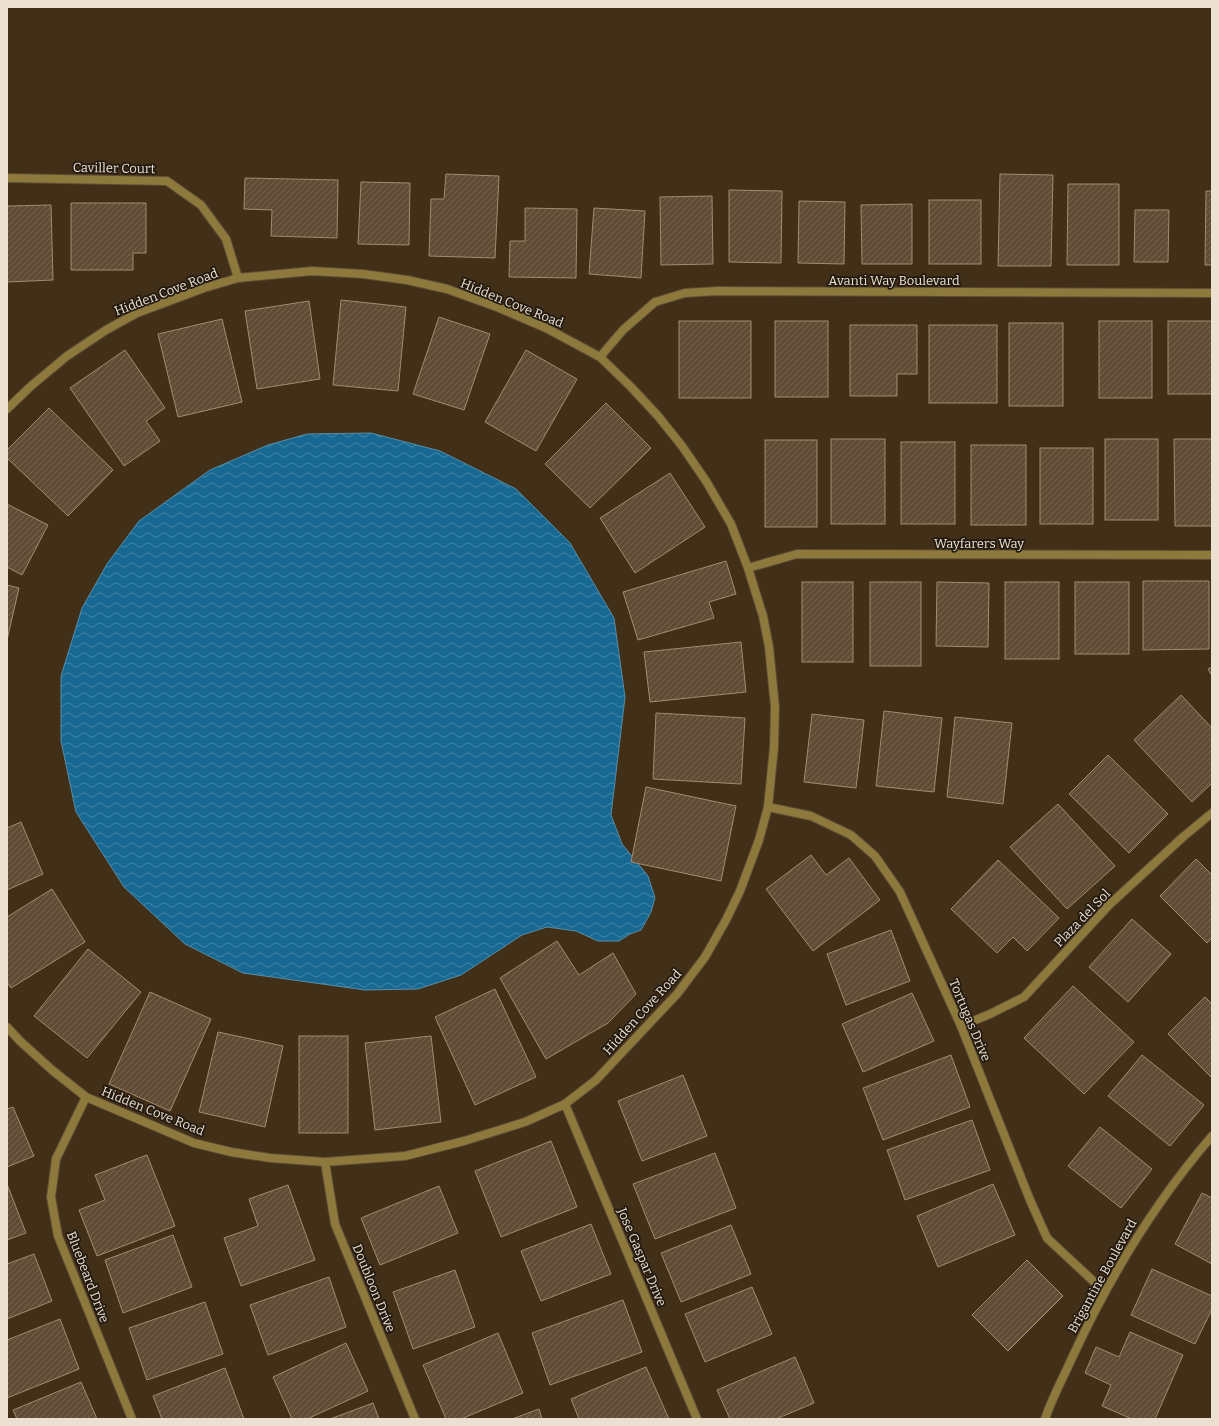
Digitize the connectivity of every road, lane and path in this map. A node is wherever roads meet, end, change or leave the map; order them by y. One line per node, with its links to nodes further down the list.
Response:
1 (7, 178): 2 (street, Caviller Court)
2 (238, 278): 4 (street, Hidden Cove Road); 5 (street, Hidden Cove Road)
3 (1212, 293): 4 (street, Avanti Way Boulevard)
4 (600, 357): 7 (street, Hidden Cove Road)
5 (7, 409)
6 (1212, 555): 7 (street, Wayfarers Way)
7 (748, 568): 8 (street, Hidden Cove Road)
8 (768, 807): 10 (street, Tortugas Drive); 13 (street, Hidden Cove Road)
9 (1212, 813): 10 (street, Plaza del Sol)
10 (961, 1026): 16 (street, Tortugas Drive)
11 (7, 1027): 12 (street, Hidden Cove Road)
12 (86, 1097): 15 (street, Hidden Cove Road); 17 (street, Bluebeard Drive)
13 (565, 1104): 15 (street, Hidden Cove Road); 19 (street, Jose Gaspar Drive)
14 (1212, 1136): 16 (street, Brigantine Boulevard)
15 (325, 1162): 18 (street, Doubloon Drive)
16 (1105, 1292): 20 (street, Brigantine Boulevard)
17 (132, 1419)
18 (415, 1419)
19 (697, 1419)
20 (1045, 1419)

